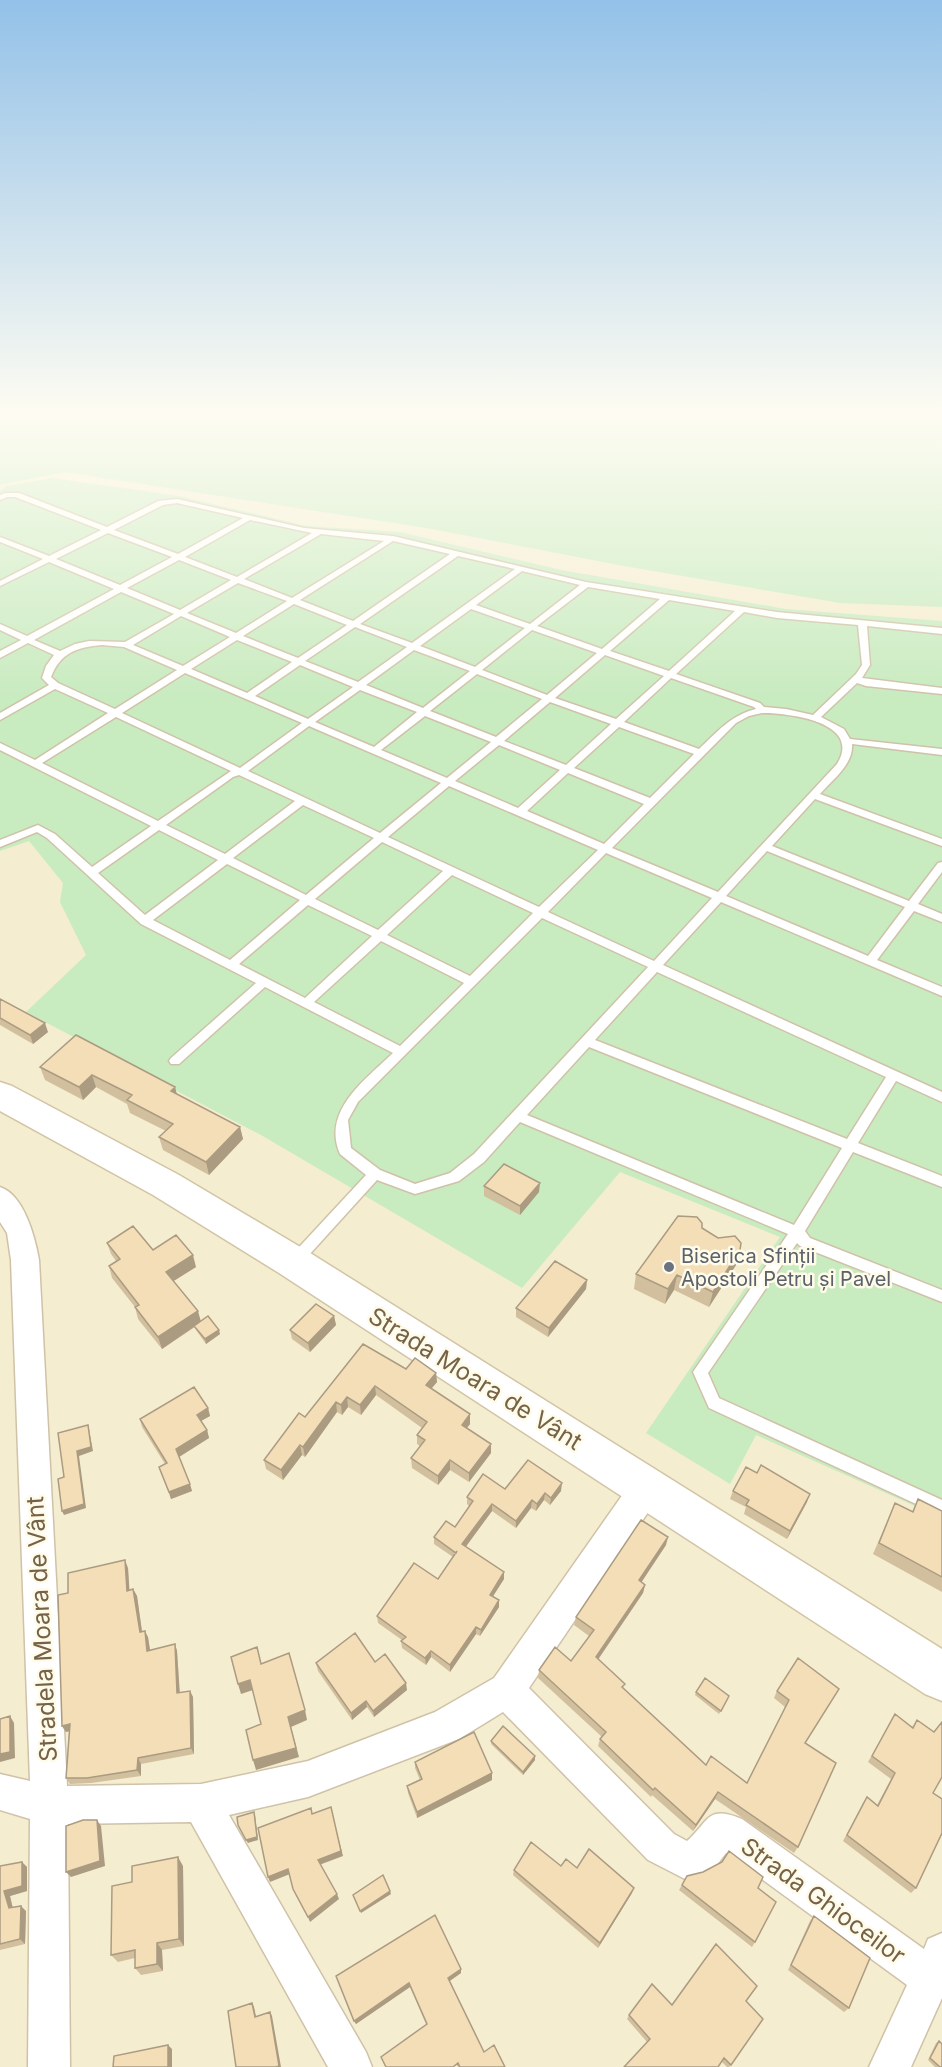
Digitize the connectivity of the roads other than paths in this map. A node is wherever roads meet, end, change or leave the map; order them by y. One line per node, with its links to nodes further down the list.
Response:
1 (49, 507): 5 (lane)
2 (154, 507): 5 (lane)
3 (202, 507): 4 (lane)
4 (247, 519): 6 (lane); 10 (lane)
5 (108, 530): 10 (lane); 11 (lane)
6 (318, 533): 7 (lane); 13 (lane)
7 (393, 538): 9 (lane); 18 (lane)
8 (0, 539): 11 (lane)
9 (457, 553): 12 (lane); 23 (lane)
10 (178, 557): 13 (lane); 16 (lane)
11 (50, 559): 14 (lane); 16 (lane)
12 (519, 570): 15 (lane); 19 (lane)
13 (238, 580): 18 (lane); 21 (lane)
14 (0, 584)
15 (586, 584): 17 (lane); 25 (lane)
16 (121, 588): 21 (lane); 28 (lane)
17 (667, 597): 20 (lane); 31 (lane)
18 (294, 601): 23 (lane); 27 (lane)
19 (470, 606): 25 (lane); 30 (lane)
20 (741, 610): 22 (lane); 37 (lane)
21 (181, 613): 27 (lane); 29 (lane)
22 (861, 622): 26 (lane); 38 (lane)
23 (355, 625): 30 (lane); 34 (lane)
24 (0, 627): 28 (lane)
25 (533, 628): 31 (lane); 36 (lane)
26 (942, 631)
27 (238, 637): 34 (lane); 35 (lane)
28 (28, 639): 32 (lane); 33 (lane)
29 (126, 645): 32 (lane); 35 (lane)
30 (415, 647): 36 (lane); 40 (lane)
31 (604, 652): 37 (lane); 43 (lane)
32 (59, 654): 39 (lane)
33 (0, 655)
34 (299, 662): 40 (lane); 42 (lane)
35 (184, 670): 42 (lane); 46 (lane)
36 (478, 671): 43 (lane); 45 (lane)
37 (671, 675): 44 (lane); 50 (lane)
38 (855, 679): 41 (lane); 48 (lane)
39 (55, 685): 46 (lane); 47 (lane)
40 (361, 686): 45 (lane); 49 (lane)
41 (942, 691)
42 (248, 697): 49 (lane)
43 (550, 699): 50 (lane); 52 (lane)
44 (762, 710): 48 (lane); 56 (lane)
45 (425, 712): 52 (lane); 54 (lane)
46 (116, 713): 57 (lane); 59 (lane)
47 (0, 717)
48 (815, 718): 51 (lane)
49 (310, 723): 54 (lane); 59 (lane)
50 (618, 723): 56 (lane); 58 (lane)
51 (847, 741): 55 (lane); 61 (lane)
52 (498, 742): 58 (lane); 60 (lane)
53 (0, 746): 57 (lane)
54 (374, 751): 60 (lane)
55 (942, 752)
56 (701, 753): 63 (lane)
57 (36, 763): 65 (lane)
58 (567, 769): 63 (lane); 64 (lane)
59 (242, 771): 62 (lane); 65 (lane)
60 (449, 783): 64 (lane); 66 (lane)
61 (814, 795): 67 (lane); 69 (lane)
62 (303, 800): 66 (lane); 71 (lane)
63 (652, 802): 70 (lane)
64 (519, 813): 70 (lane)
65 (159, 825): 71 (lane); 74 (lane)
66 (381, 837): 73 (lane); 75 (lane)
67 (942, 843)
68 (0, 844): 74 (lane)
69 (766, 847): 76 (lane); 77 (lane)
70 (605, 850): 76 (lane); 78 (lane)
71 (226, 859): 75 (lane); 80 (lane)
72 (942, 865): 77 (lane)
73 (451, 870): 78 (lane); 81 (lane)
74 (91, 873): 80 (lane)
75 (306, 899): 81 (lane); 83 (lane)
76 (719, 899): 82 (lane); 84 (lane)
77 (913, 906): 79 (lane); 82 (lane)
78 (541, 913): 84 (lane); 86 (lane)
79 (942, 918)
80 (145, 921): 83 (lane)
81 (380, 936): 86 (lane); 88 (lane)
82 (870, 961): 87 (lane)
83 (231, 965): 85 (lane)
84 (655, 966): 89 (lane); 92 (lane)
85 (264, 982): 88 (lane); 91 (lane)
86 (472, 982): 90 (lane)
87 (942, 992)
88 (306, 1004): 90 (lane)
89 (587, 1041): 95 (lane); 96 (lane)
90 (401, 1052): 97 (lane)
91 (176, 1061)
92 (893, 1075): 94 (lane); 96 (lane)
93 (0, 1095): 101 (main road, Strada Moara de Vânt)
94 (942, 1097)
95 (517, 1116): 97 (lane); 100 (lane)
96 (851, 1146): 98 (lane); 100 (lane)
97 (375, 1174): 101 (lane)
98 (942, 1182)
99 (0, 1198): 109 (street, Stradela Moara de Vânt)
100 (797, 1232): 102 (lane); 104 (lane)
101 (293, 1262): 103 (main road, Strada Moara de Vânt)
102 (942, 1296)
103 (646, 1488): 105 (main road, Strada Moara de Vânt); 106 (street)
104 (942, 1508)
105 (942, 1677)
106 (506, 1690): 108 (street); 110 (street, Strada Ghioceilor)
107 (0, 1792): 109 (street)
108 (201, 1803): 109 (street); 112 (street)
109 (49, 1805): 111 (street, Stradela Moara de Vânt)
110 (937, 1966): 113 (street)
111 (49, 2067)
112 (351, 2067)
113 (890, 2067)

